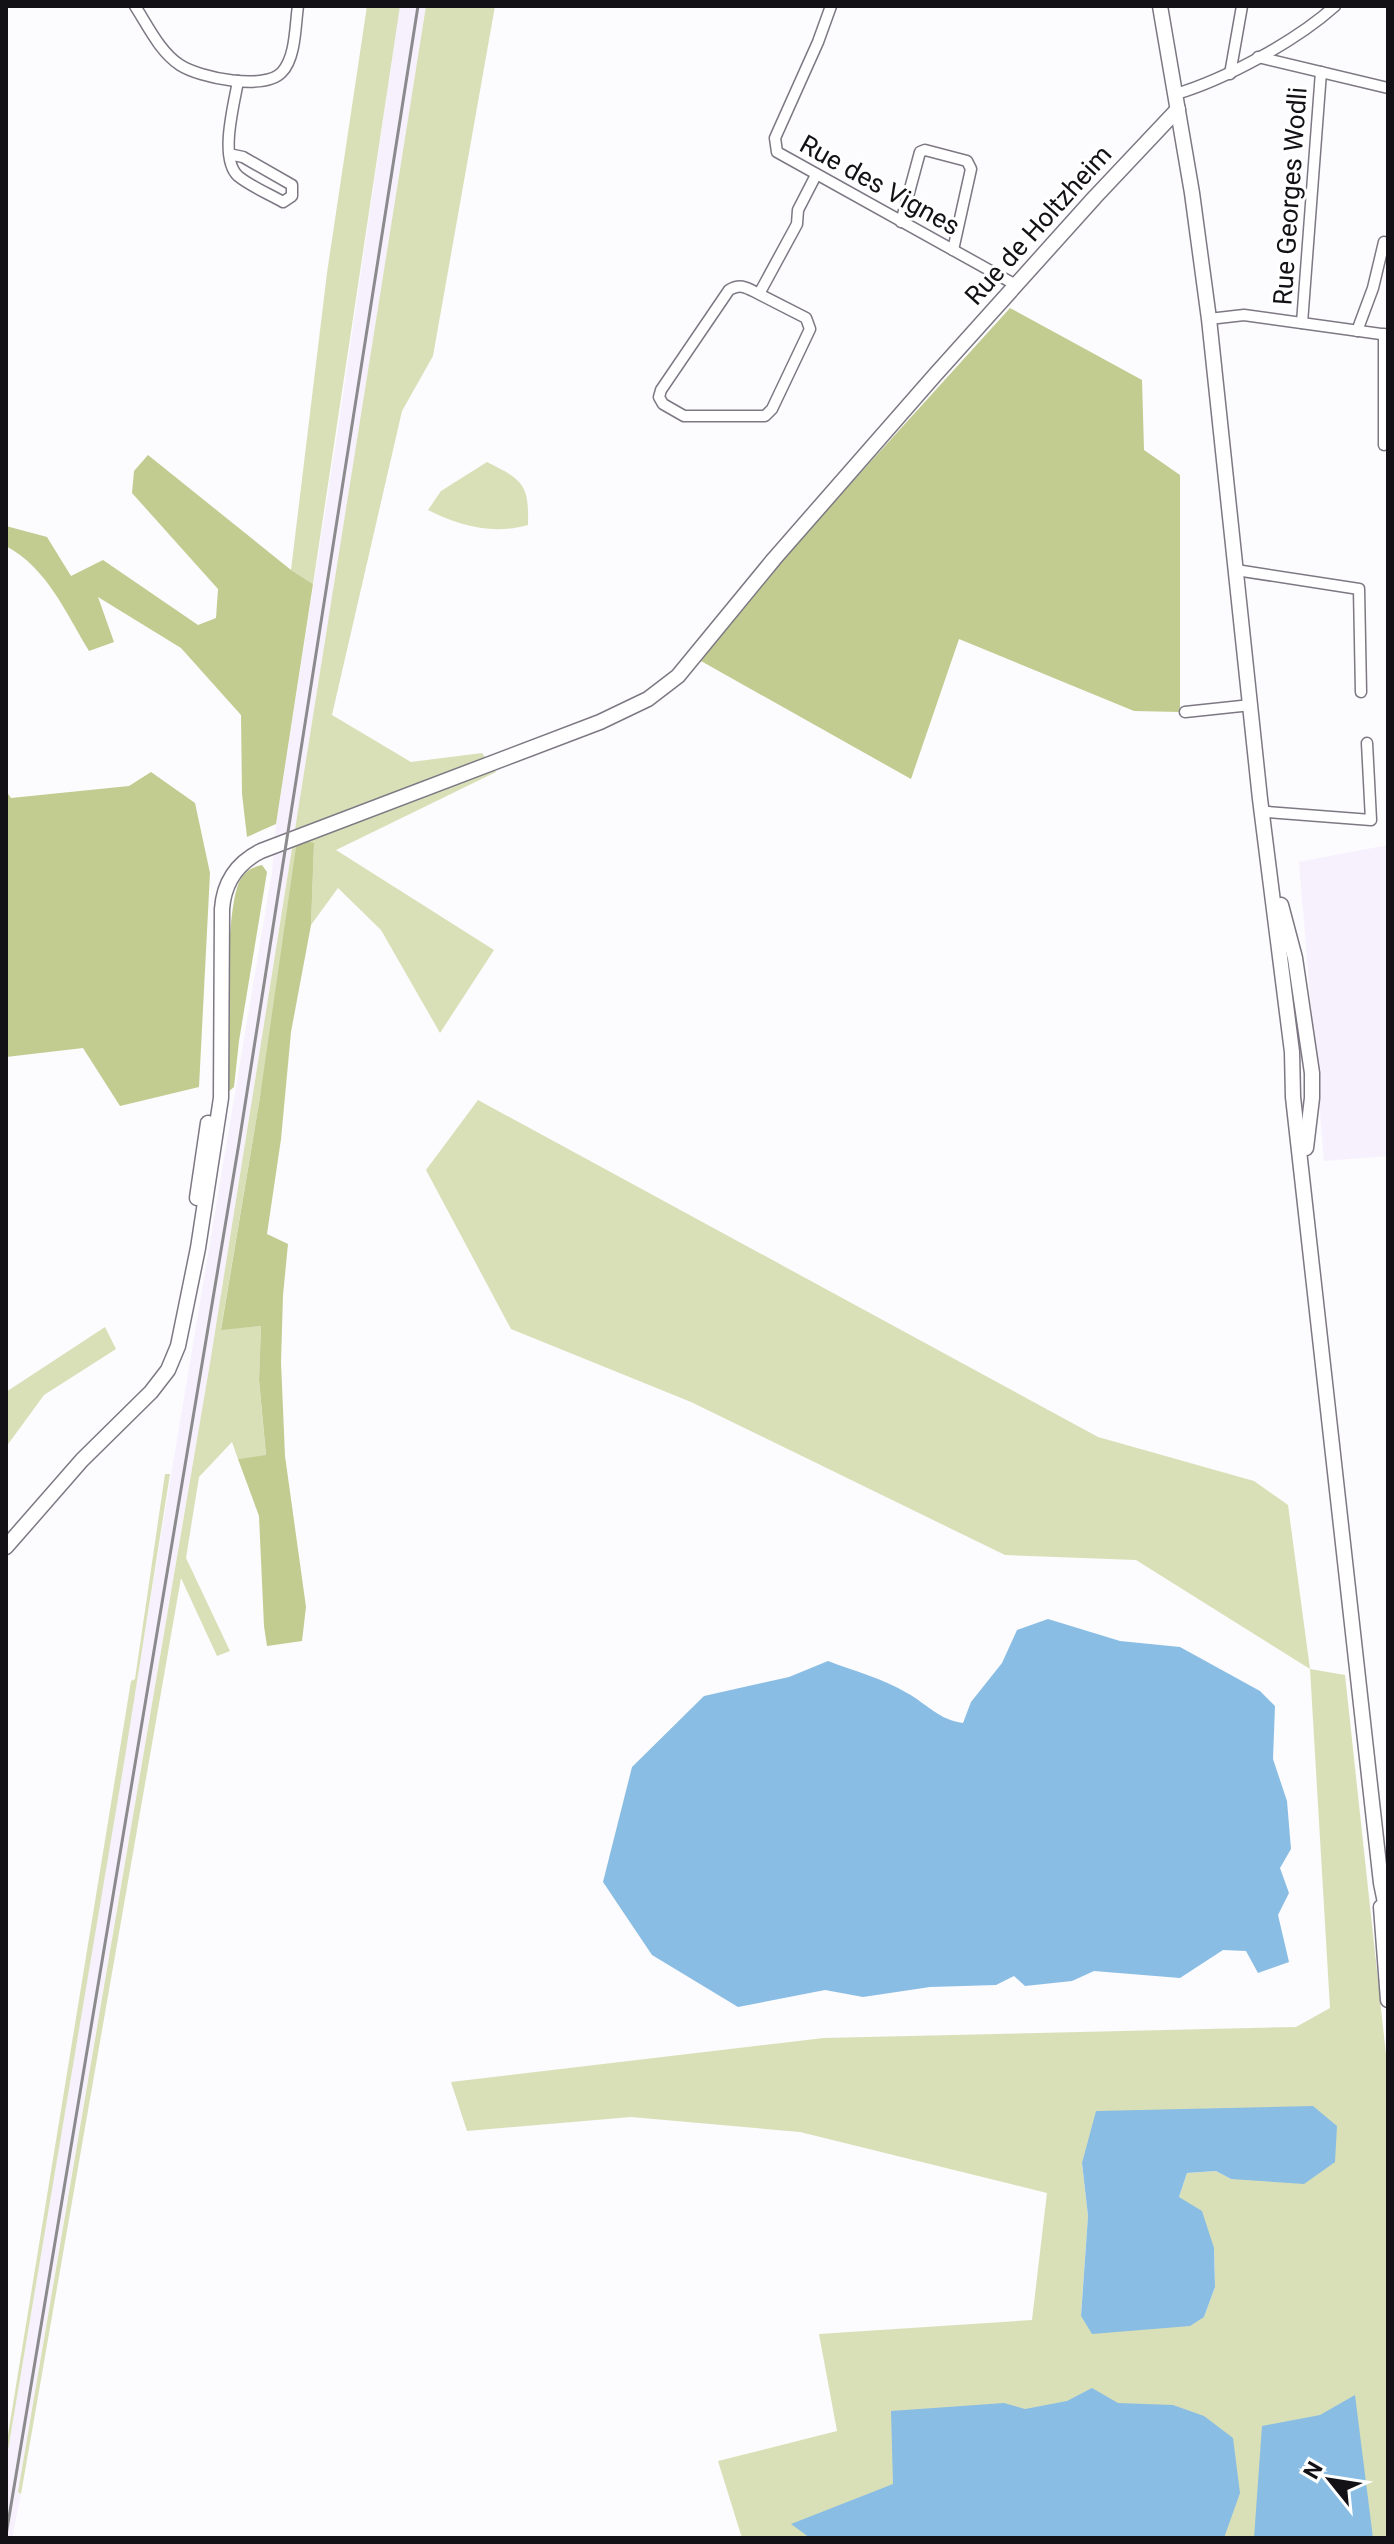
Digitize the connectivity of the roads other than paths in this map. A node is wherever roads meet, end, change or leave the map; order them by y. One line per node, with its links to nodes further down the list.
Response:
1 (135, 6): 12 (street)
2 (298, 6): 12 (street)
3 (831, 6): 16 (street, Rue des Vignes)
4 (1242, 6): 11 (street)
5 (1335, 6): 7 (street)
6 (1157, 7): 14 (main road)
7 (1286, 40): 8 (street); 9 (street)
8 (1258, 57): 9 (street); 11 (street)
9 (1284, 63): 10 (street)
10 (1321, 72): 13 (street); 23 (street, Rue Georges Wodli)
11 (1230, 74): 14 (street)
12 (238, 81): 15 (street)
13 (1388, 88)
14 (1177, 102): 20 (main road, Rue de Holtzheim); 22 (main road)
15 (229, 154): 15 (street)
16 (816, 175): 17 (street, Rue des Vignes); 21 (street)
17 (901, 222): 19 (street, Rue des Vignes); 19 (street)
18 (1384, 242): 24 (street)
19 (953, 250): 20 (street, Rue des Vignes)
20 (1016, 285): 39 (main road, Rue de Holtzheim)
21 (759, 294): 21 (street)
22 (1209, 319): 23 (street); 27 (main road)
23 (1302, 323): 24 (street)
24 (1357, 331): 25 (street)
25 (1386, 334): 26 (street)
26 (1384, 445)
27 (1236, 570): 28 (street); 29 (main road)
28 (1361, 692)
29 (1251, 705): 30 (street); 32 (main road)
30 (1185, 712)
31 (1367, 743): 32 (street)
32 (1262, 814): 33 (main road)
33 (1285, 946): 34 (main road); 35 (main road)
34 (1303, 1011): 35 (main road); 36 (main road)
35 (1287, 1014): 37 (main road)
36 (1307, 1041): 37 (main road); 38 (main road)
37 (1291, 1043): 38 (main road)
38 (1303, 1181): 40 (main road)
39 (6, 1547)
40 (1381, 1883): 41 (main road); 42 (main road)
41 (1388, 1917)
42 (1388, 2000)

